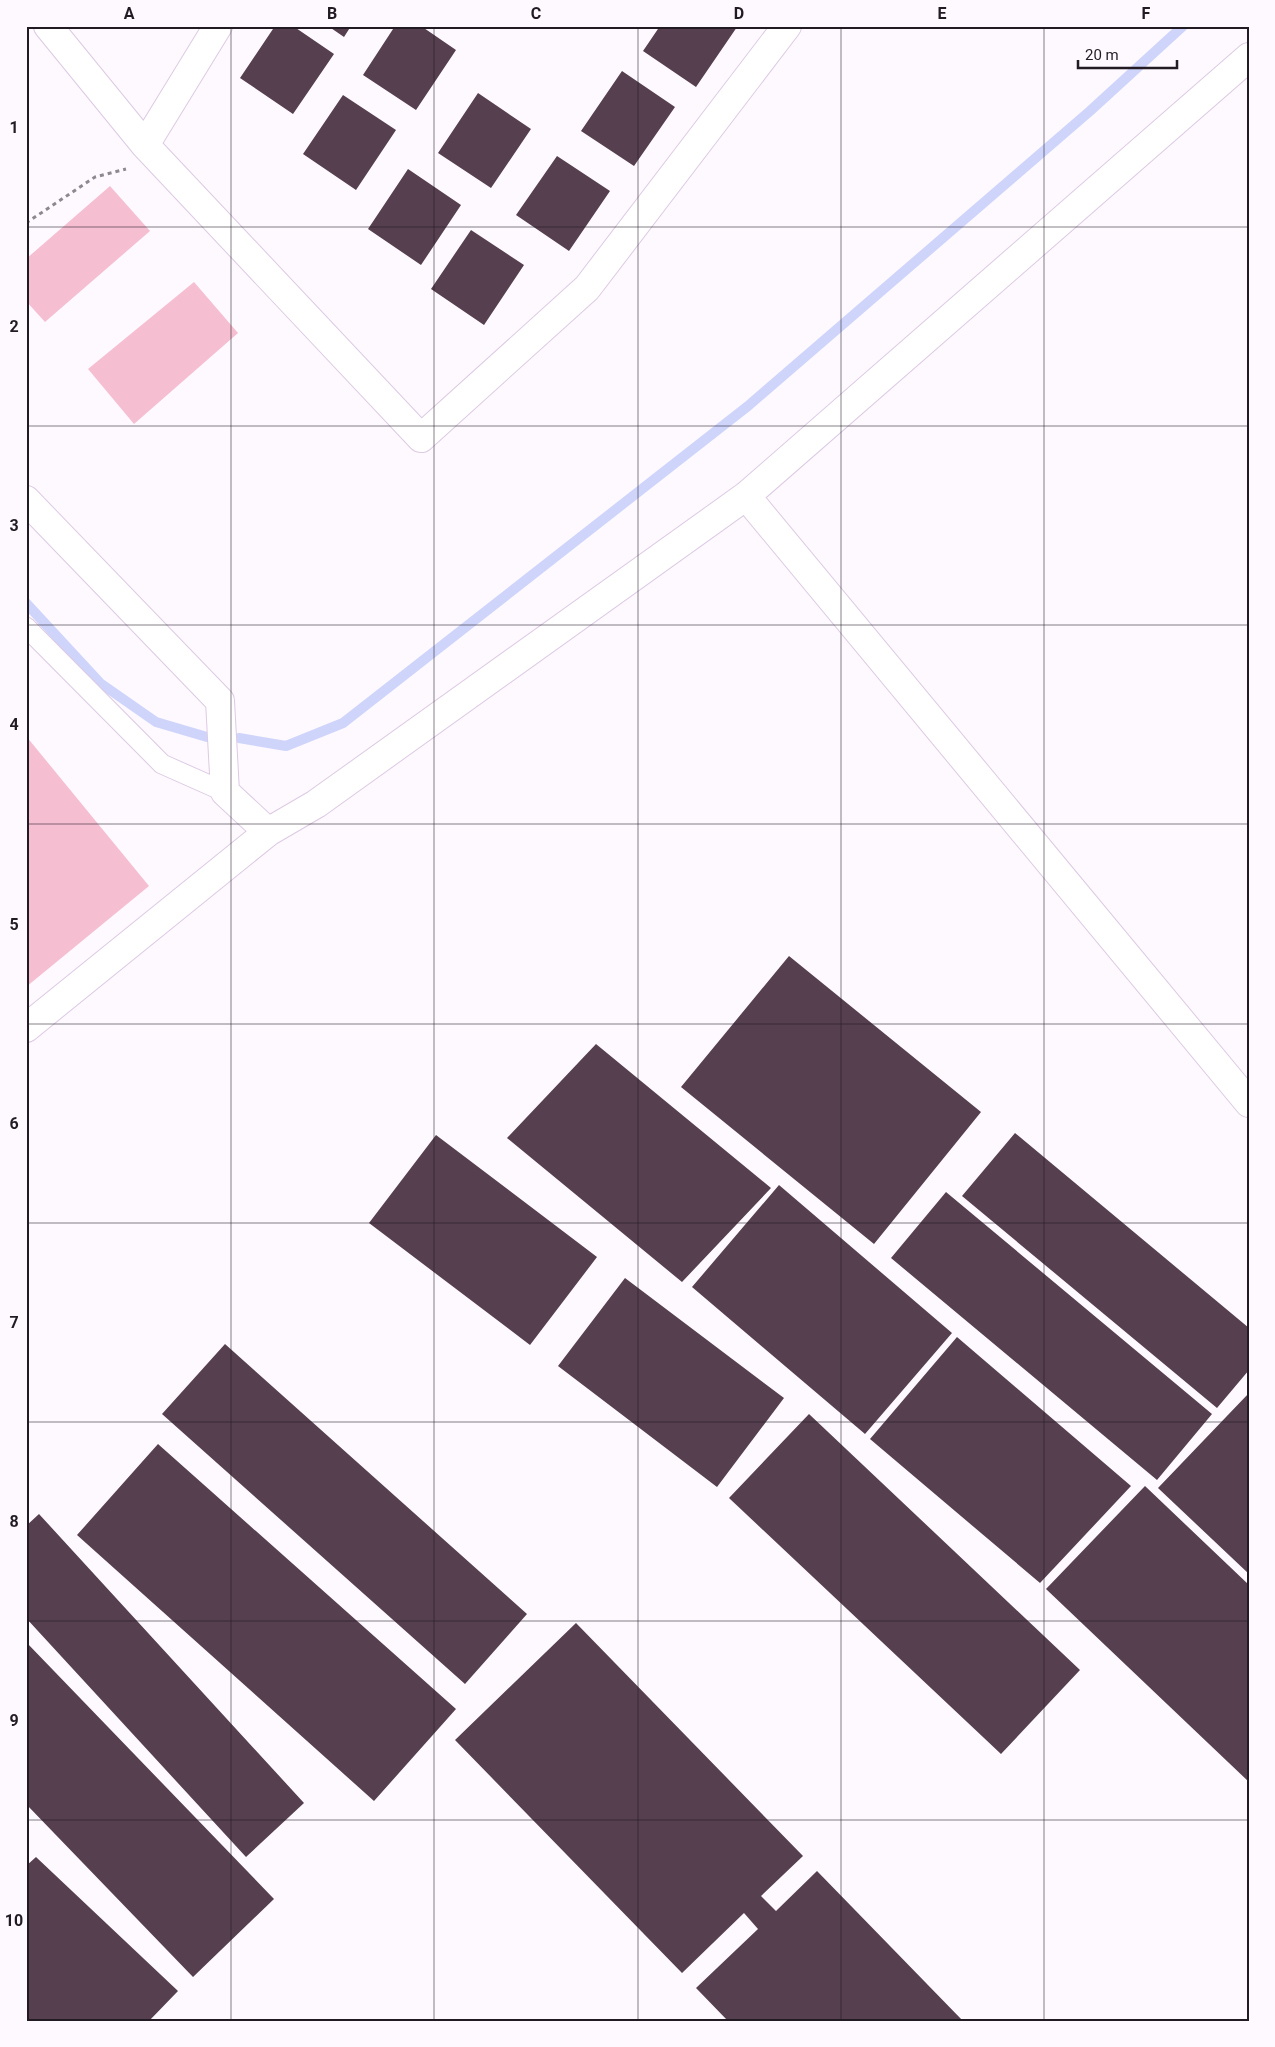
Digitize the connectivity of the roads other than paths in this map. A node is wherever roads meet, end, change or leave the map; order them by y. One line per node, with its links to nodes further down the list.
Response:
1 (48, 26): 5 (street)
2 (218, 26): 5 (street)
3 (787, 26): 5 (street)
4 (1249, 57): 6 (street)
5 (153, 153)
6 (746, 496): 10 (street); 12 (street)
7 (26, 500): 9 (street)
8 (26, 627): 9 (lane)
9 (225, 792): 10 (street)
10 (268, 832): 11 (street)
11 (26, 1028)
12 (1249, 1103)

